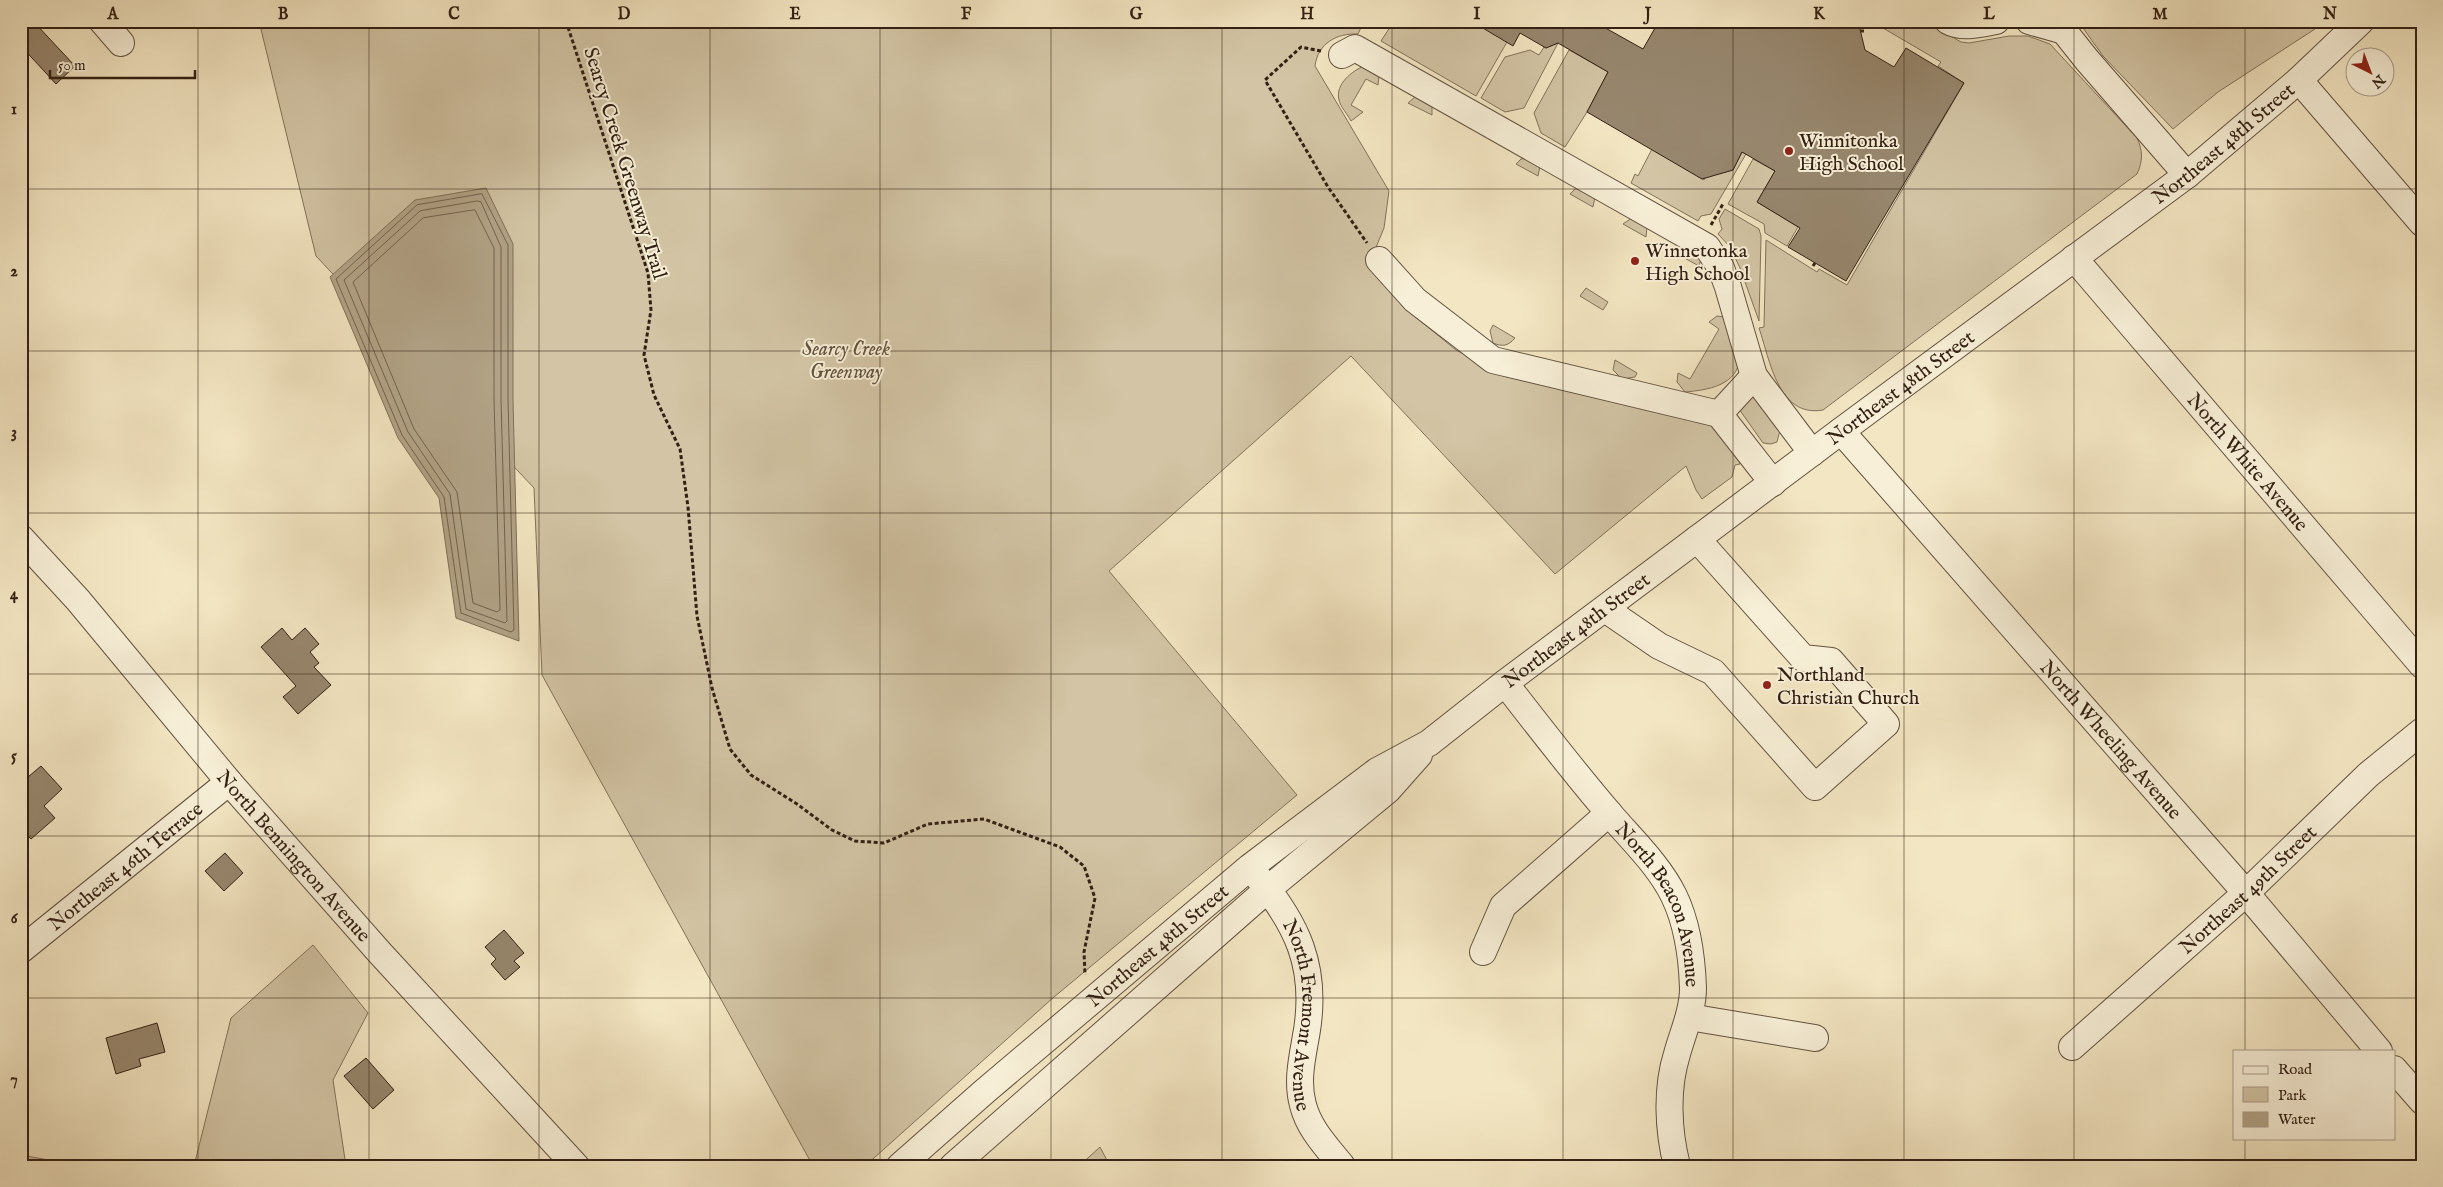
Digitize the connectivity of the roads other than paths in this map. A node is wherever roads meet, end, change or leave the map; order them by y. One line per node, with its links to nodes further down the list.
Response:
1 (102, 21): 7 (street)
2 (1948, 21): 3 (street)
3 (1996, 21)
4 (2029, 21): 6 (street)
5 (2361, 21): 9 (street, Northeast 48th Street)
6 (2059, 26): 10 (street)
7 (121, 43)
8 (1342, 55): 14 (street)
9 (2299, 80): 10 (street, Northeast 48th Street); 11 (street)
10 (2187, 175): 12 (street, Northeast 48th Street)
11 (2422, 223)
12 (2074, 258): 16 (street, Northeast 48th Street); 22 (street, North White Avenue)
13 (1379, 260): 15 (street)
14 (1754, 376): 15 (street); 17 (street)
15 (1719, 414): 18 (street)
16 (1841, 431): 17 (street, Northeast 48th Street); 30 (street, North Wheeling Avenue)
17 (1812, 453): 18 (street, Northeast 48th Street)
18 (1773, 483): 20 (street, Northeast 48th Street)
19 (21, 538): 26 (street, North Bennington Avenue)
20 (1697, 540): 21 (street, Northeast 48th Street); 21 (street)
21 (1604, 609): 23 (street, Northeast 48th Street)
22 (2422, 665)
23 (1505, 683): 25 (street, Northeast 48th Street); 27 (street, North Beacon Avenue)
24 (2422, 730): 30 (street, Northeast 49th Street)
25 (1429, 743): 28 (street, Northeast 48th Street); 29 (street, Northeast 48th Street)
26 (229, 782): 31 (street, Northeast 46th Terrace); 41 (street, North Bennington Avenue)
27 (1609, 813): 32 (street); 33 (street, North Beacon Avenue)
28 (1250, 868): 29 (street, North Fremont Avenue); 39 (street, Northeast 48th Street)
29 (1268, 889): 40 (street, Northeast 48th Street); 44 (street, North Fremont Avenue)
30 (2246, 893): 35 (street, Northeast 49th Street); 36 (street, North Wheeling Avenue)
31 (21, 950)
32 (1483, 952)
33 (1688, 1017): 34 (street); 45 (street, North Beacon Avenue)
34 (1815, 1038)
35 (2072, 1047)
36 (2378, 1050)
37 (2396, 1071): 38 (street)
38 (2422, 1101)
39 (968, 1106): 40 (street); 42 (street, Northeast 48th Street)
40 (992, 1132): 43 (street, Northeast 48th Street)
41 (576, 1166)
42 (900, 1166)
43 (954, 1166)
44 (1342, 1166)
45 (1677, 1166)

